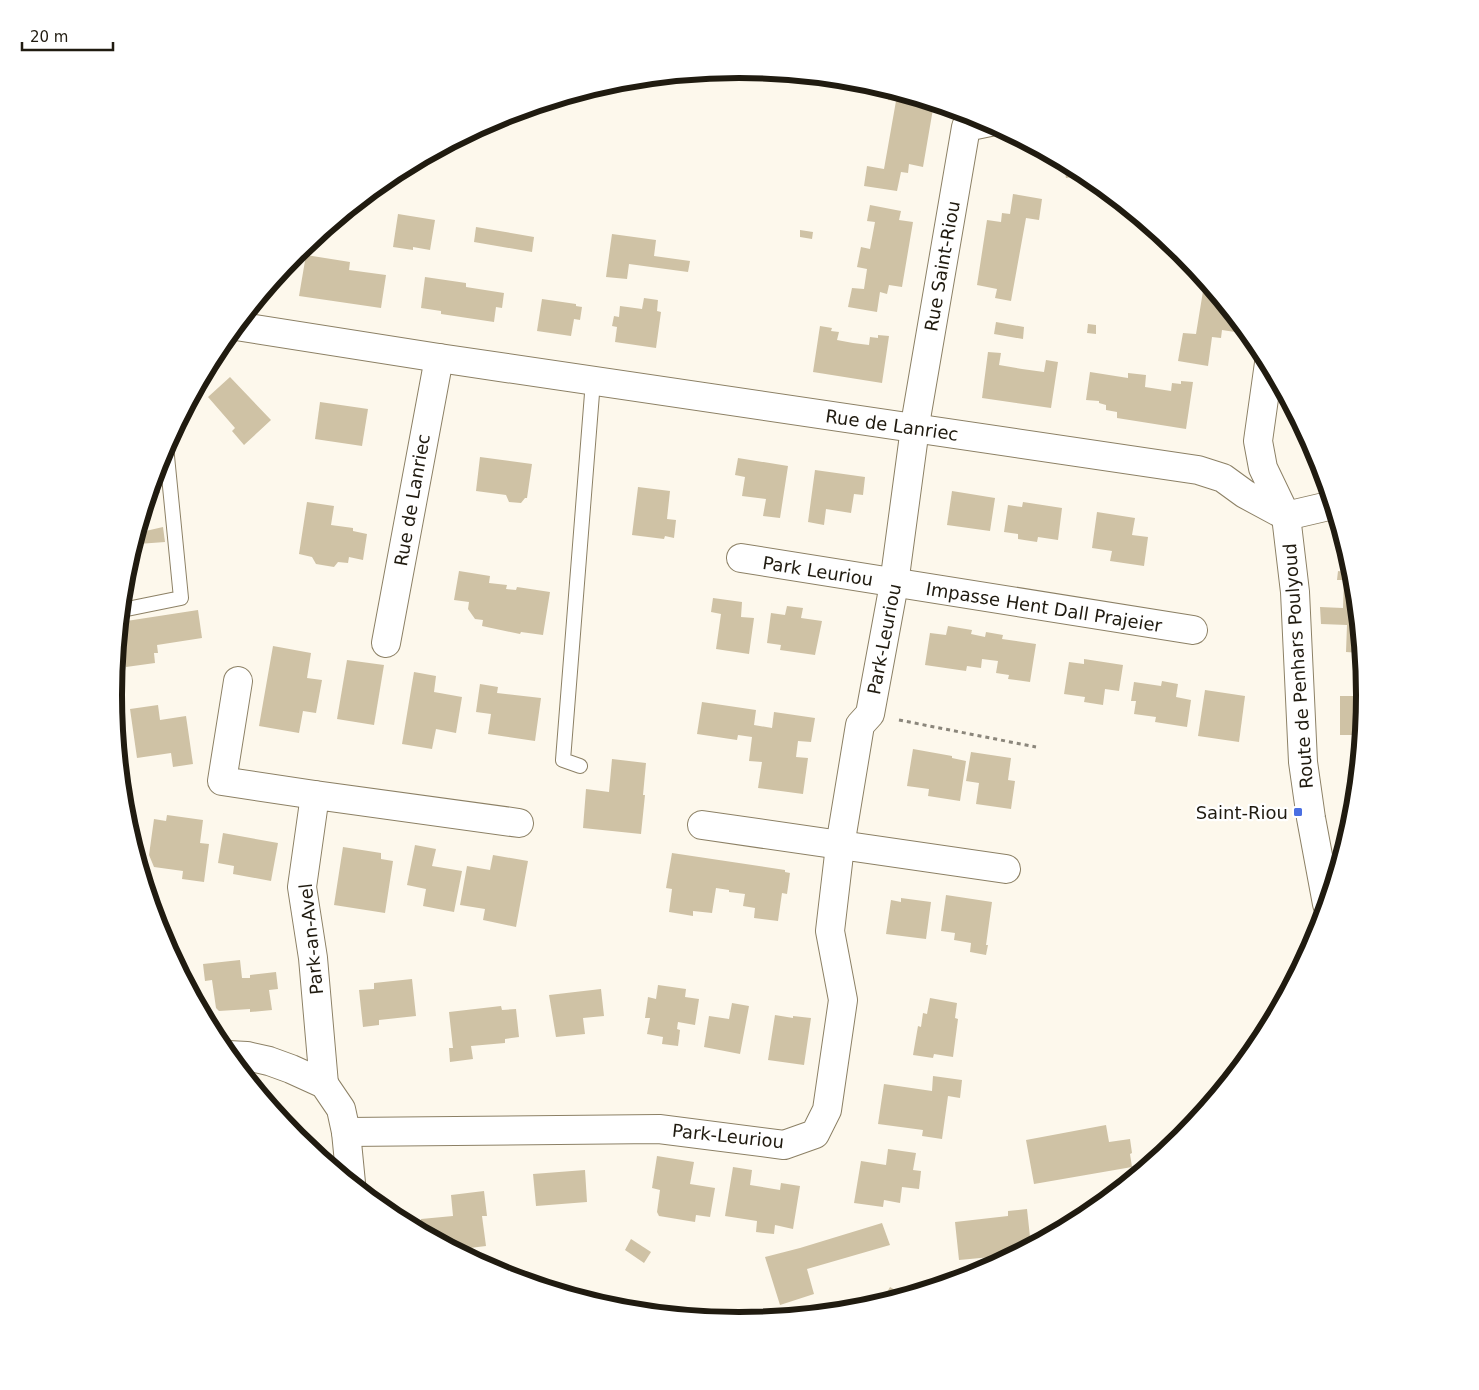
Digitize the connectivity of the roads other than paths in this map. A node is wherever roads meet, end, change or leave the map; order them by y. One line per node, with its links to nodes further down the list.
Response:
1 (976, 125): 6 (street, Rue Saint-Riou)
2 (244, 327): 3 (street, Rue de Lanriec)
3 (439, 358): 5 (street, Rue de Lanriec); 14 (street, Rue de Lanriec)
4 (1267, 375): 9 (street, Route de Penhars Poulyoud)
5 (593, 381): 6 (street, Rue de Lanriec); 16 (lane)
6 (916, 429): 9 (street, Rue de Lanriec); 11 (street, Park-Leuriou)
7 (168, 463): 12 (lane)
8 (1327, 506): 9 (street)
9 (1286, 516): 22 (street, Route de Penhars Poulyoud)
10 (741, 558): 11 (street, Park Leuriou)
11 (894, 584): 13 (street, Impasse Hent Dall Prajeier); 20 (street, Park-Leuriou)
12 (128, 609)
13 (1193, 630)
14 (386, 643)
15 (238, 681): 17 (street)
16 (580, 766)
17 (315, 795): 18 (street); 24 (street, Park-an-Avel)
18 (518, 823)
19 (702, 825): 20 (street)
20 (840, 846): 21 (street); 25 (street, Park-Leuriou)
21 (1006, 869)
22 (1325, 889)
23 (238, 1055): 24 (street)
24 (324, 1084): 25 (street)
25 (346, 1132): 26 (street)
26 (350, 1174)

